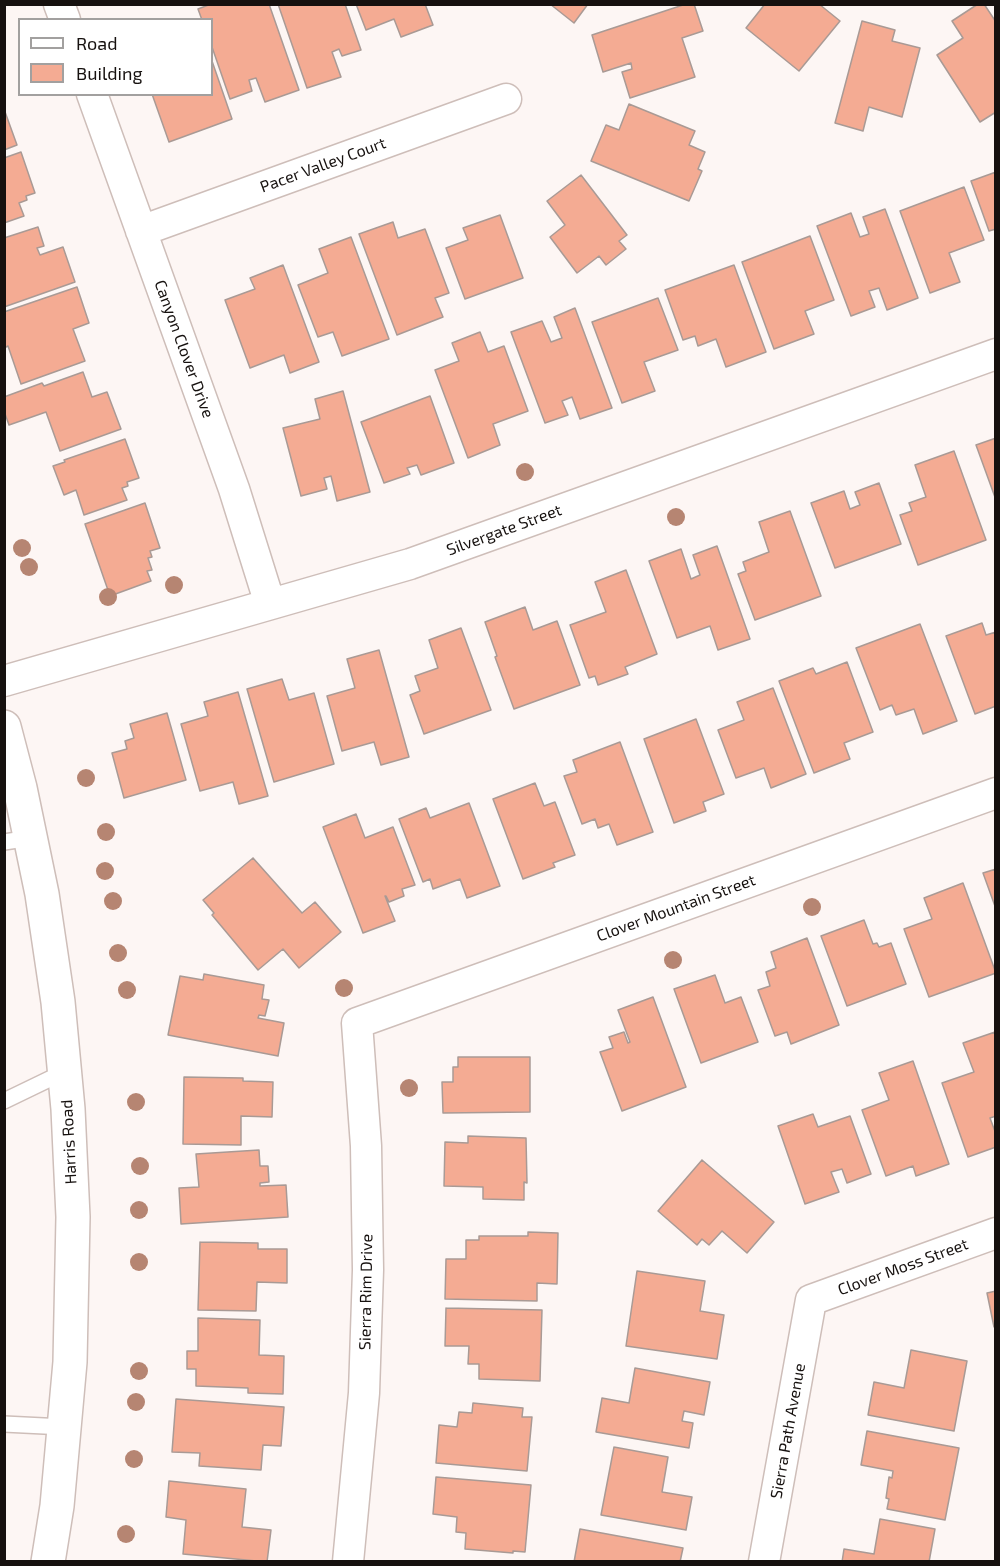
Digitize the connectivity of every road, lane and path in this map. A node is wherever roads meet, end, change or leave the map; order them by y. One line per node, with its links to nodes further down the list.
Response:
1 (93, 96): 3 (street, Canyon Clover Drive)
2 (506, 99): 3 (street, Pacer Valley Court)
3 (141, 231): 5 (street, Canyon Clover Drive)
4 (996, 354): 5 (street, Silvergate Street)
5 (270, 604): 6 (street, Silvergate Street)
6 (4, 681)
7 (4, 726): 9 (street, Harris Road)
8 (996, 793): 10 (street, Clover Mountain Street)
9 (18, 840): 11 (street, Harris Road)
10 (357, 1023): 18 (street, Sierra Rim Drive)
11 (64, 1072): 12 (lane); 16 (street, Harris Road)
12 (4, 1101)
13 (996, 1233): 14 (street, Clover Moss Street)
14 (811, 1300): 19 (street, Sierra Path Avenue)
15 (4, 1424): 16 (lane)
16 (64, 1428): 17 (street, Harris Road)
17 (48, 1562)
18 (348, 1562)
19 (764, 1562)

